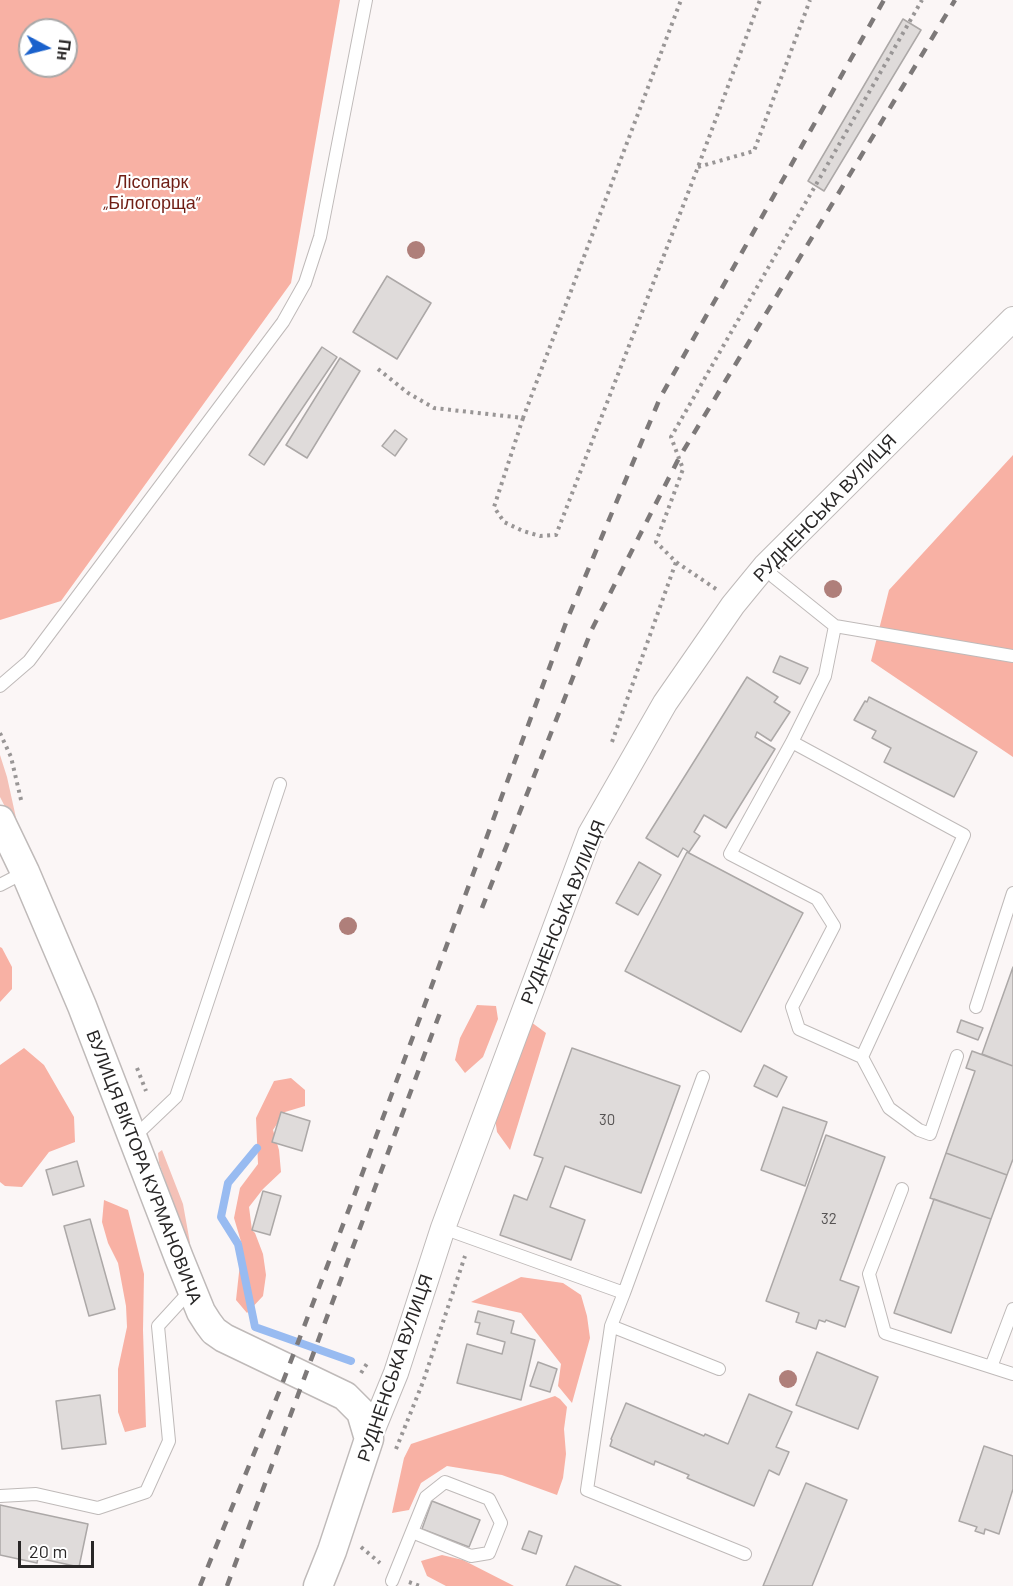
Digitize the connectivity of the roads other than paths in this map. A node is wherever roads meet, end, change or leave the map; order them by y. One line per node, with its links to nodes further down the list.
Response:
1 (366, 0): 6 (lane)
2 (1013, 319): 3 (street, РУДНЕНСЬКА ВУЛИЦЯ)
3 (765, 566): 4 (lane); 19 (street, РУДНЕНСЬКА ВУЛИЦЯ)
4 (835, 626): 5 (lane); 7 (lane)
5 (1013, 656)
6 (0, 686)
7 (792, 742): 15 (lane); 15 (lane)
8 (280, 784): 17 (lane)
9 (0, 820): 10 (street, ВУЛИЦЯ ВІКТОРА КУРМАНОВИЧА)
10 (25, 872): 11 (lane); 17 (street, ВУЛИЦЯ ВІКТОРА КУРМАНОВИЧА)
11 (0, 885)
12 (1013, 893): 13 (lane)
13 (976, 1007)
14 (957, 1056): 15 (lane)
15 (862, 1057)
16 (703, 1077): 21 (lane)
17 (134, 1137): 20 (street, ВУЛИЦЯ ВІКТОРА КУРМАНОВИЧА)
18 (902, 1190): 24 (lane)
19 (443, 1228): 21 (lane); 27 (street, РУДНЕНСЬКА ВУЛИЦЯ)
20 (192, 1290): 27 (street, ВУЛИЦЯ ВІКТОРА КУРМАНОВИЧА); 28 (lane)
21 (624, 1293): 23 (lane)
22 (1013, 1309): 24 (lane)
23 (611, 1326): 25 (lane); 30 (lane)
24 (991, 1367): 26 (lane)
25 (719, 1369)
26 (1013, 1374)
27 (369, 1439): 32 (street, РУДНЕНСЬКА ВУЛИЦЯ)
28 (0, 1496)
29 (412, 1532): 29 (lane); 31 (lane)
30 (745, 1554)
31 (392, 1581)
32 (318, 1586)

